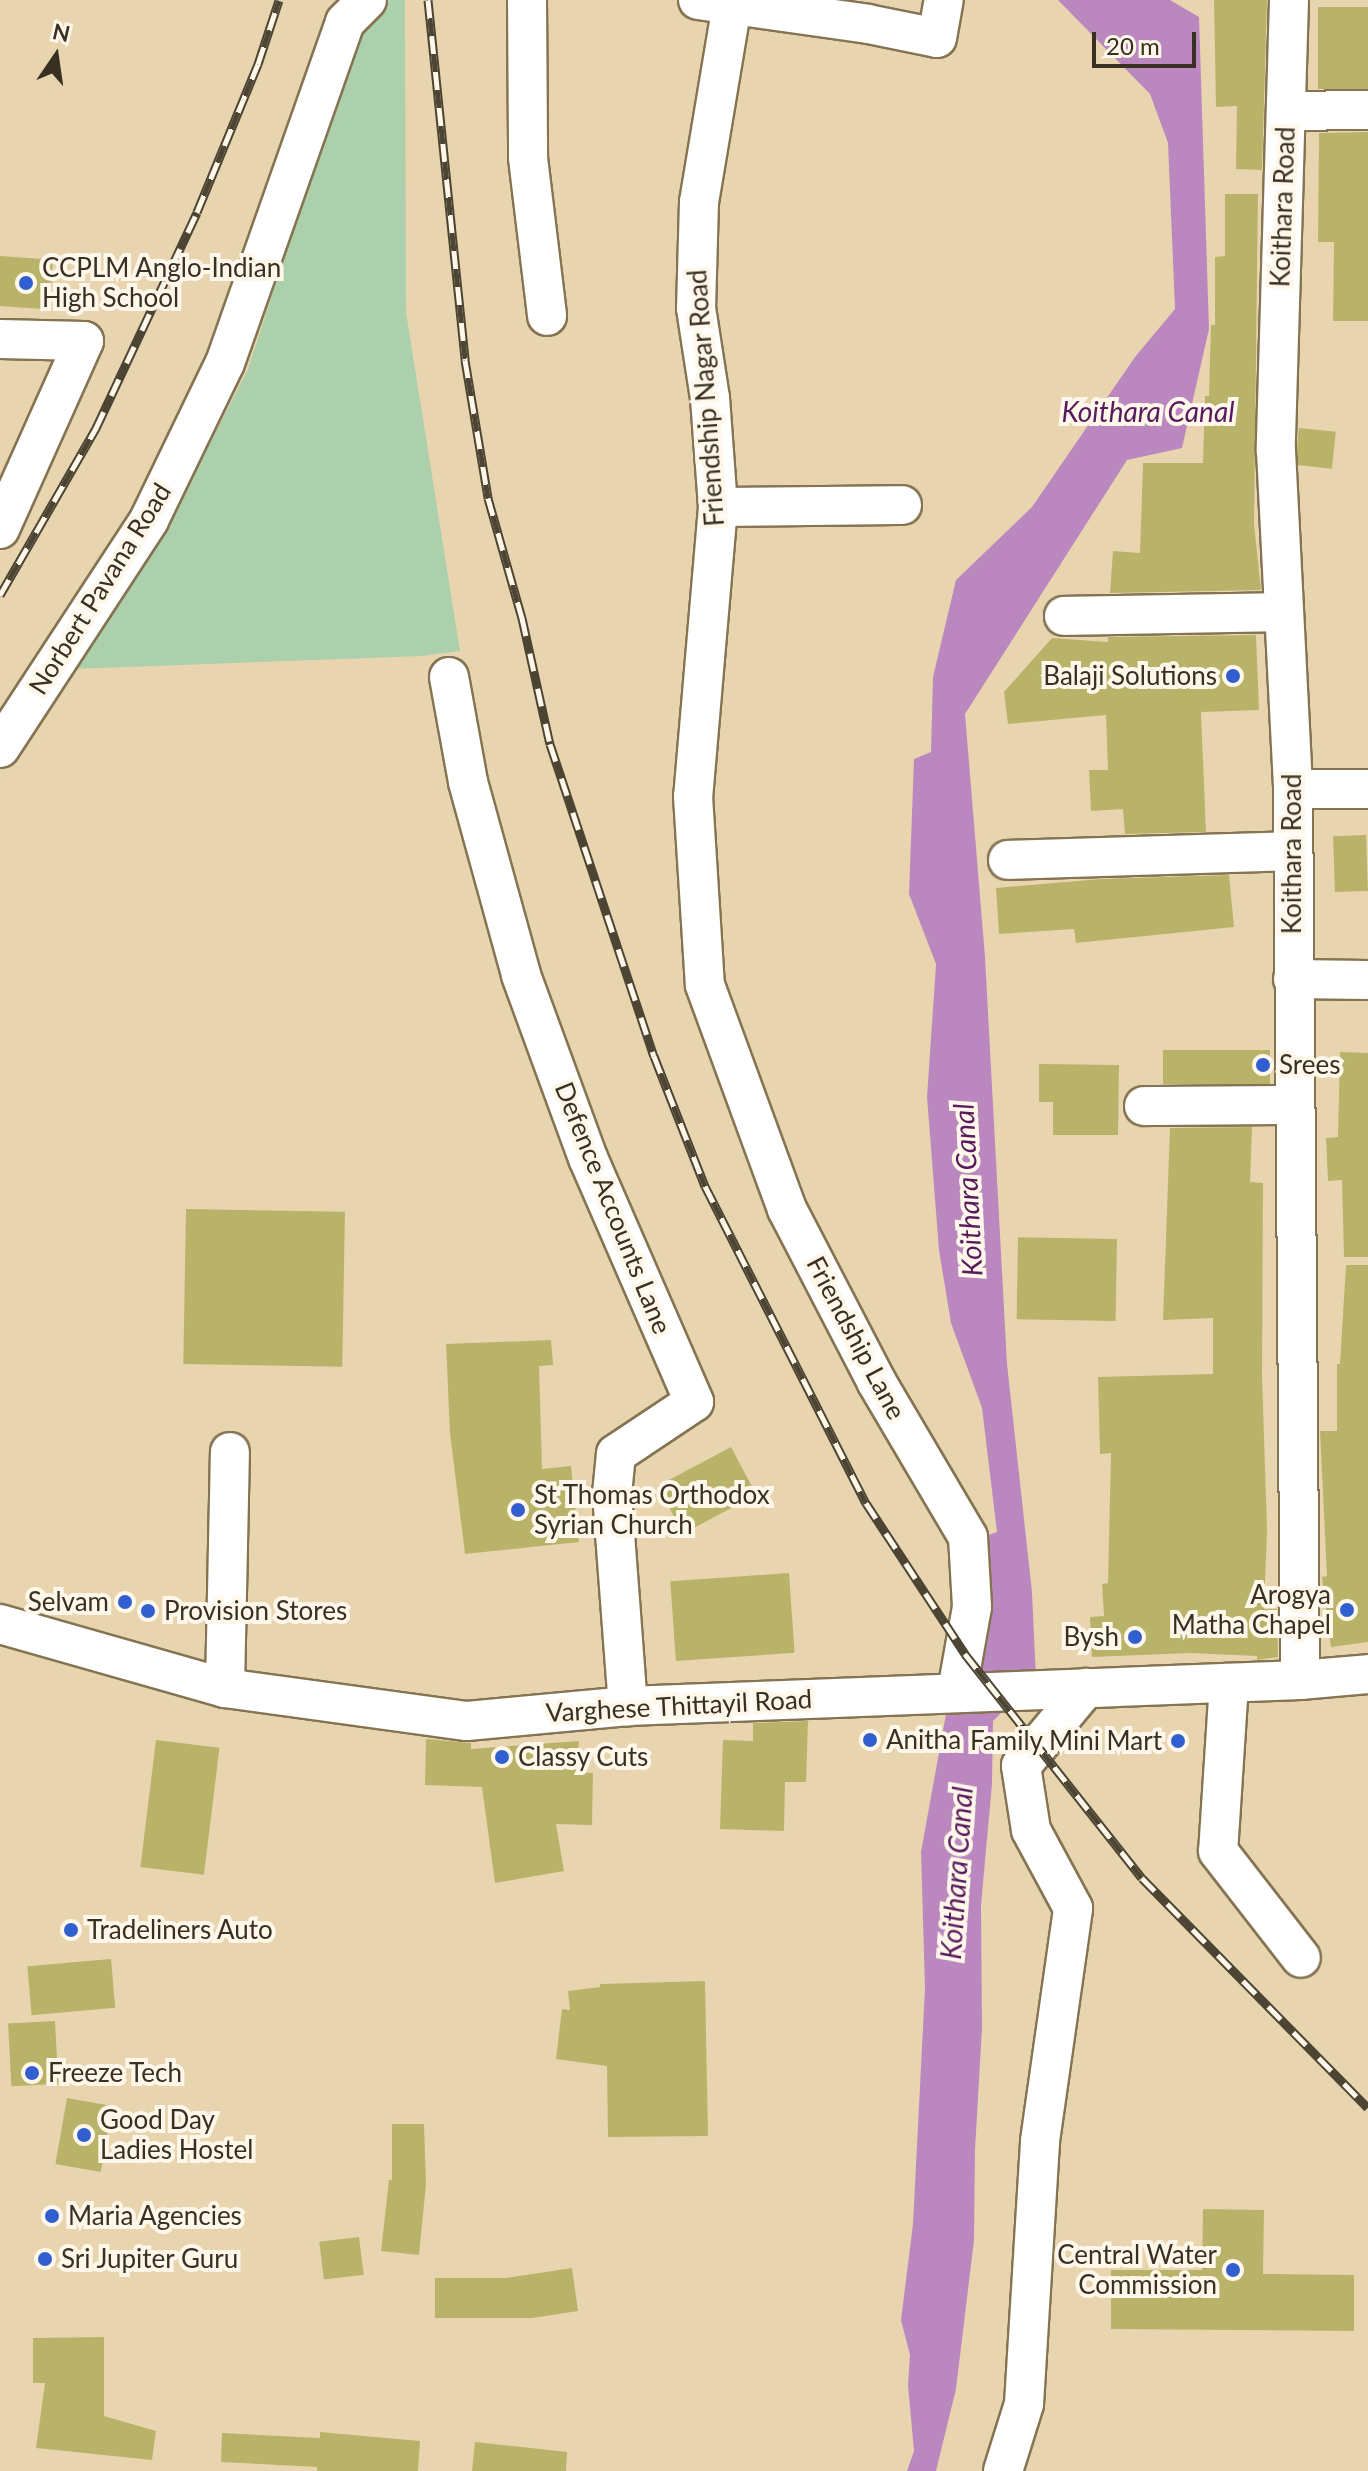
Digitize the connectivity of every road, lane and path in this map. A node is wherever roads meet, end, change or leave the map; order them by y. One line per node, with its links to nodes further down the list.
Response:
1 (527, 0): 8 (street)
2 (944, 0): 4 (street, Friendship Nagar Road)
3 (1289, 0): 7 (street)
4 (715, 3): 11 (street, Friendship Nagar Road)
5 (356, 11): 16 (street, Norbert Pavana Road)
6 (1368, 110): 7 (street, Koithara Road)
7 (1286, 111): 13 (street, Koithara Road)
8 (547, 316)
9 (0, 339): 12 (street)
10 (902, 505): 11 (street)
11 (718, 507): 23 (street, Friendship Nagar Road)
12 (0, 529)
13 (1284, 612): 14 (street); 17 (street, Koithara Road)
14 (1064, 616)
15 (449, 677): 34 (street, Defence Accounts Lane)
16 (4, 750)
17 (1293, 789): 18 (street); 19 (street, Koithara Road)
18 (1368, 789)
19 (1293, 851): 20 (street); 21 (street, Koithara Road)
20 (1008, 860)
21 (1293, 979): 22 (street); 24 (street, Koithara Road)
22 (1368, 980)
23 (705, 985): 33 (street, Friendship Lane)
24 (1294, 1105): 25 (street); 29 (street, Koithara Road)
25 (1144, 1106)
26 (230, 1452): 31 (street)
27 (0, 1624): 31 (street, Varghese Thittayil Road)
28 (1368, 1674): 29 (street, Varghese Thittayil Road)
29 (1300, 1680): 30 (street, Varghese Thittayil Road)
30 (1229, 1683): 32 (street, Varghese Thittayil Road); 35 (street)
31 (225, 1688): 34 (street, Varghese Thittayil Road)
32 (1086, 1688): 33 (street, Varghese Thittayil Road); 36 (street)
33 (957, 1691): 34 (street, Varghese Thittayil Road)
34 (628, 1706)
35 (1301, 1958)
36 (1003, 2471)

